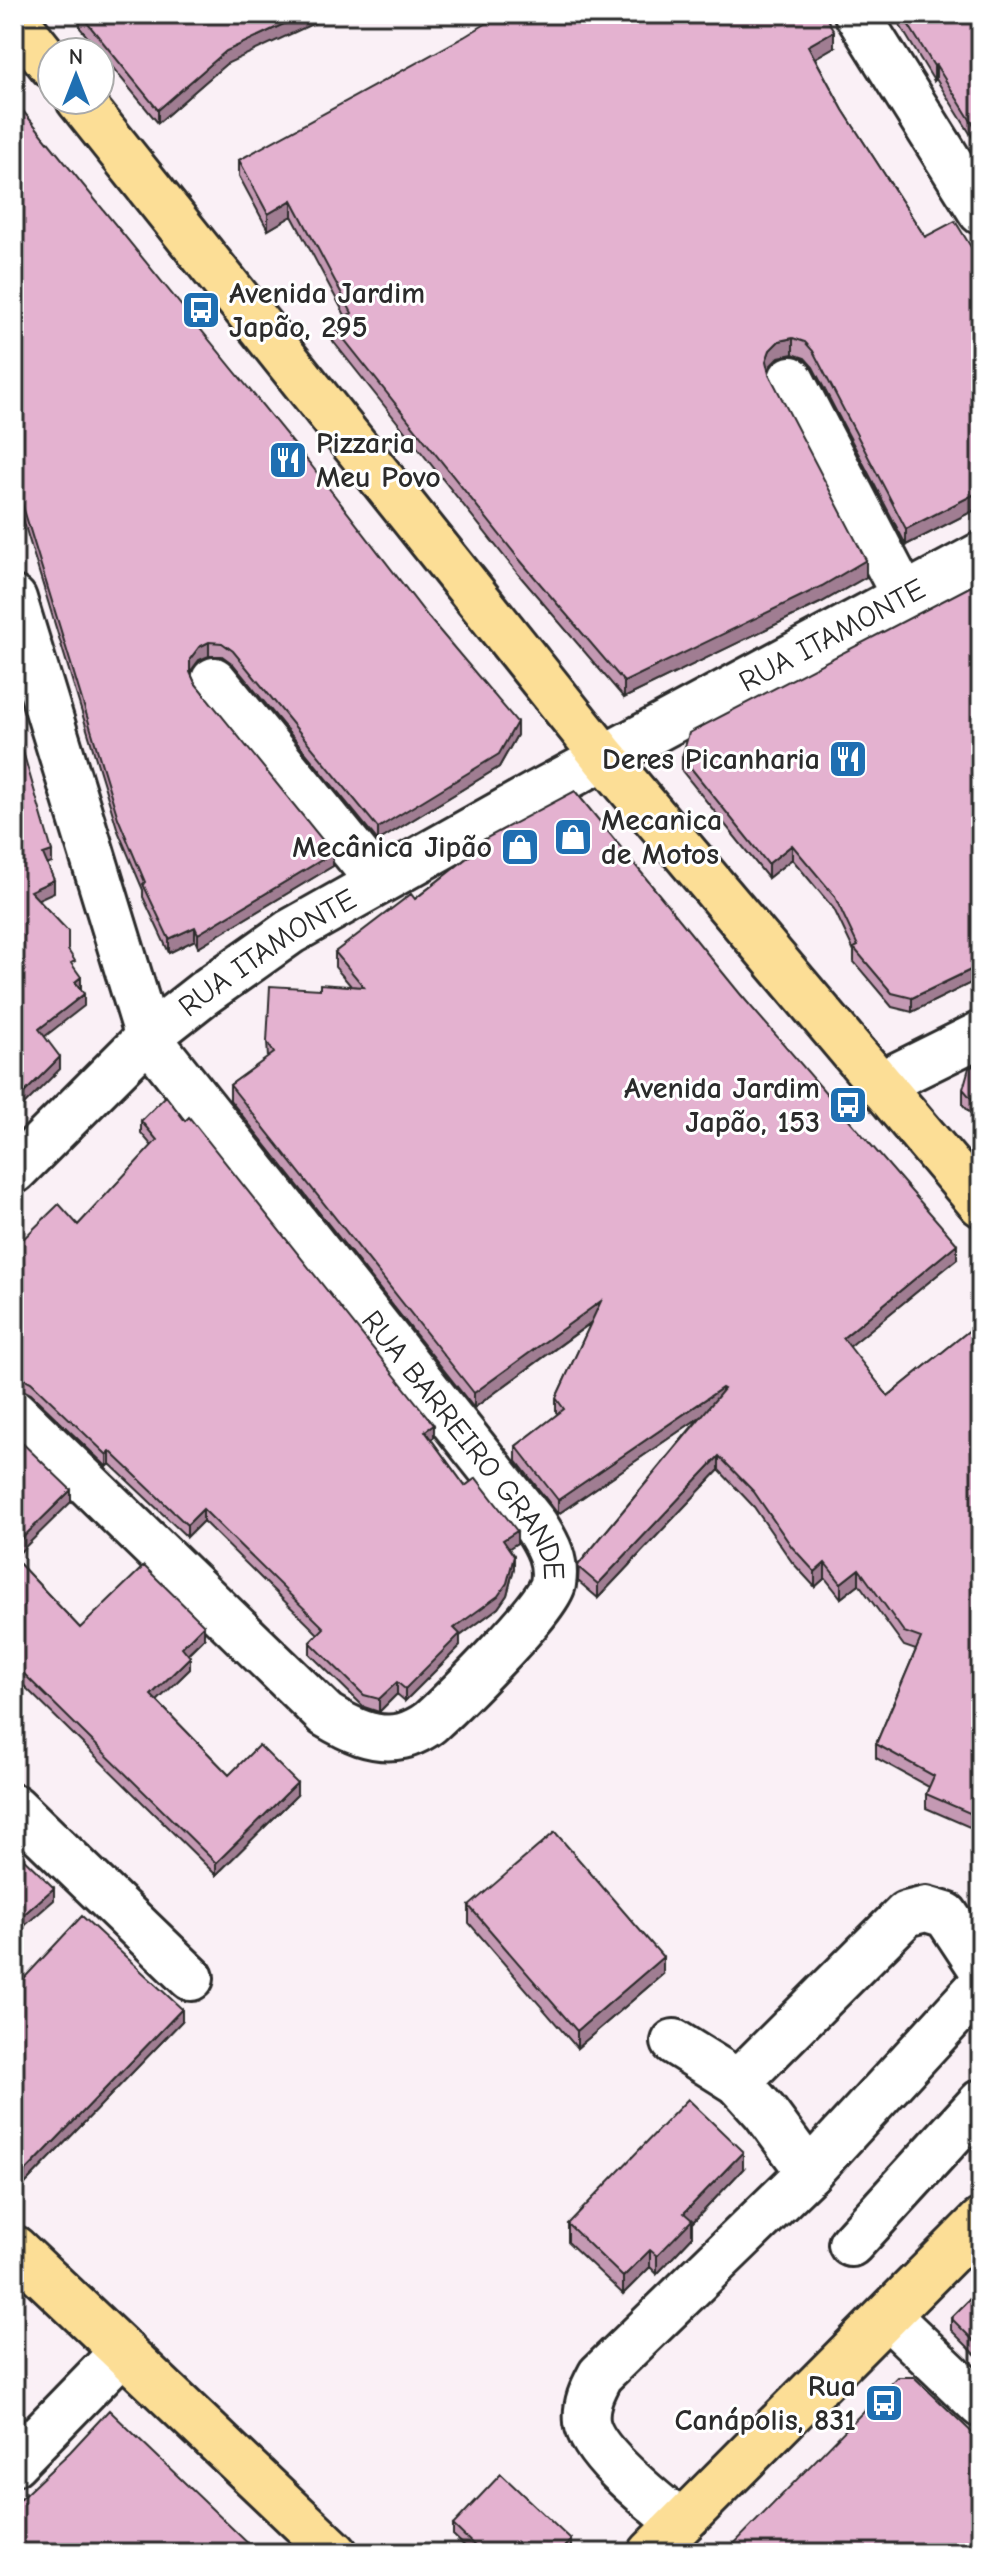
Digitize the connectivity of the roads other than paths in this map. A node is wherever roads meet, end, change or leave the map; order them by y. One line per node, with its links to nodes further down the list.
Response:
1 (857, 14): 5 (street)
2 (14, 18): 3 (main road)
3 (36, 46)
4 (92, 116): 11 (main road)
5 (981, 212)
6 (791, 379): 8 (street)
7 (981, 555): 8 (street, RUA ITAMONTE)
8 (903, 594): 11 (street, RUA ITAMONTE)
9 (14, 599): 14 (street)
10 (214, 680): 12 (street)
11 (604, 757): 12 (street, RUA ITAMONTE); 15 (main road)
12 (378, 881): 14 (street, RUA ITAMONTE)
13 (981, 1034): 15 (street)
14 (148, 1037): 16 (street, RUA ITAMONTE); 18 (street, RUA BARREIRO GRANDE)
15 (882, 1083): 17 (main road)
16 (14, 1171)
17 (981, 1204)
18 (14, 1412)
19 (14, 1807): 21 (street)
20 (981, 1968): 24 (street)
21 (191, 1978)
22 (981, 1985): 26 (street)
23 (674, 2042): 24 (street)
24 (738, 2082): 26 (street)
25 (981, 2102): 28 (street)
26 (809, 2172): 34 (street)
27 (981, 2221): 30 (main road)
28 (851, 2244)
29 (14, 2248): 31 (main road)
30 (888, 2316): 32 (street); 34 (main road)
31 (123, 2351): 33 (street); 35 (main road)
32 (981, 2405)
33 (14, 2463)
34 (666, 2538)
35 (335, 2553)

